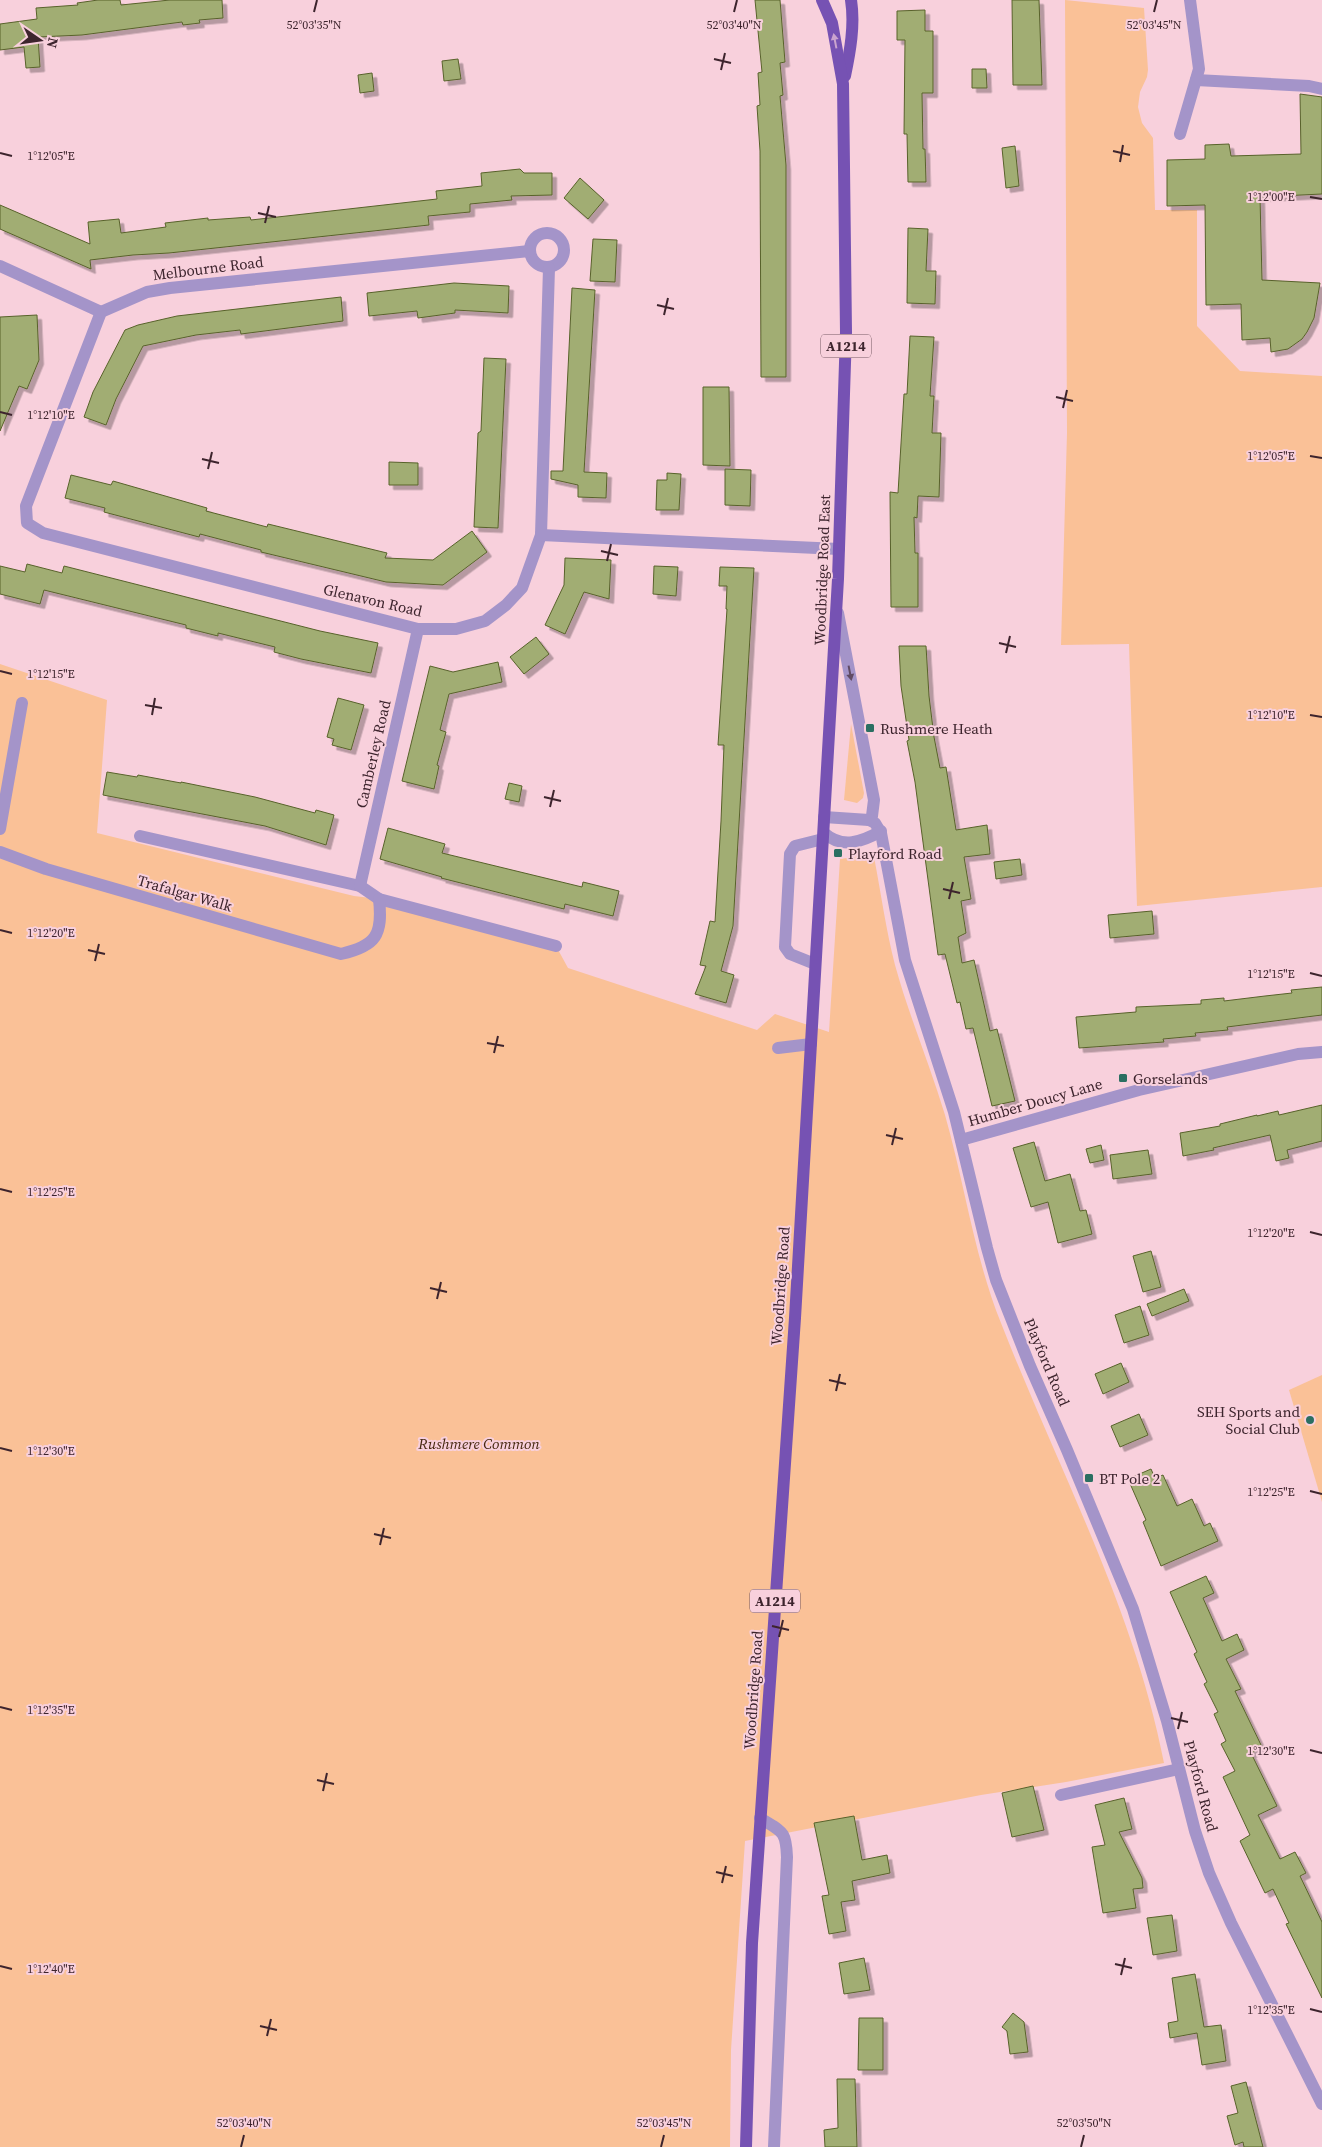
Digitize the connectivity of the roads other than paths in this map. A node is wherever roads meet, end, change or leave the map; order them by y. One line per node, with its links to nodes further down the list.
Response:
1 (822, 0): 5 (main road, Woodbridge Road East, one-way to 1)
2 (851, 0): 5 (main road, Woodbridge Road East)
3 (1190, 0): 4 (street)
4 (1196, 80): 6 (street); 7 (street)
5 (843, 84): 13 (main road, Woodbridge Road East / A1214)
6 (1322, 89)
7 (1180, 134)
8 (529, 251): 10 (street); 10 (street); 11 (street, Melbourne Road)
9 (0, 266): 11 (street)
10 (549, 268): 12 (street)
11 (101, 312): 15 (street, Glenavon Road)
12 (541, 535): 13 (street); 15 (street, Glenavon Road)
13 (839, 549): 14 (main road, Woodbridge Road East / A1214)
14 (837, 608): 17 (main road, Woodbridge Road East / A1214); 18 (street, one-way to 18)
15 (418, 629): 24 (street, Camberley Road)
16 (22, 703): 19 (street)
17 (824, 817): 18 (street); 22 (main road, Woodbridge Road East / A1214)
18 (870, 820): 20 (street)
19 (0, 829)
20 (881, 832): 22 (street); 31 (street, Playford Road)
21 (140, 836): 24 (street)
22 (823, 836): 27 (main road, Woodbridge Road East / A1214); 27 (street)
23 (0, 852): 25 (street, Trafalgar Walk)
24 (360, 886): 25 (street)
25 (380, 899): 26 (street)
26 (556, 946)
27 (815, 964): 29 (main road, Woodbridge Road East / A1214)
28 (778, 1048): 29 (street)
29 (811, 1050): 34 (main road, Woodbridge Road / A1214)
30 (1322, 1052): 31 (street, Humber Doucy Lane)
31 (961, 1140): 32 (street, Playford Road)
32 (1179, 1769): 33 (street); 35 (street, Playford Road)
33 (1062, 1795)
34 (760, 1818): 36 (main road, Woodbridge Road / A1214); 37 (street)
35 (1322, 2104)
36 (746, 2147)
37 (774, 2147)

